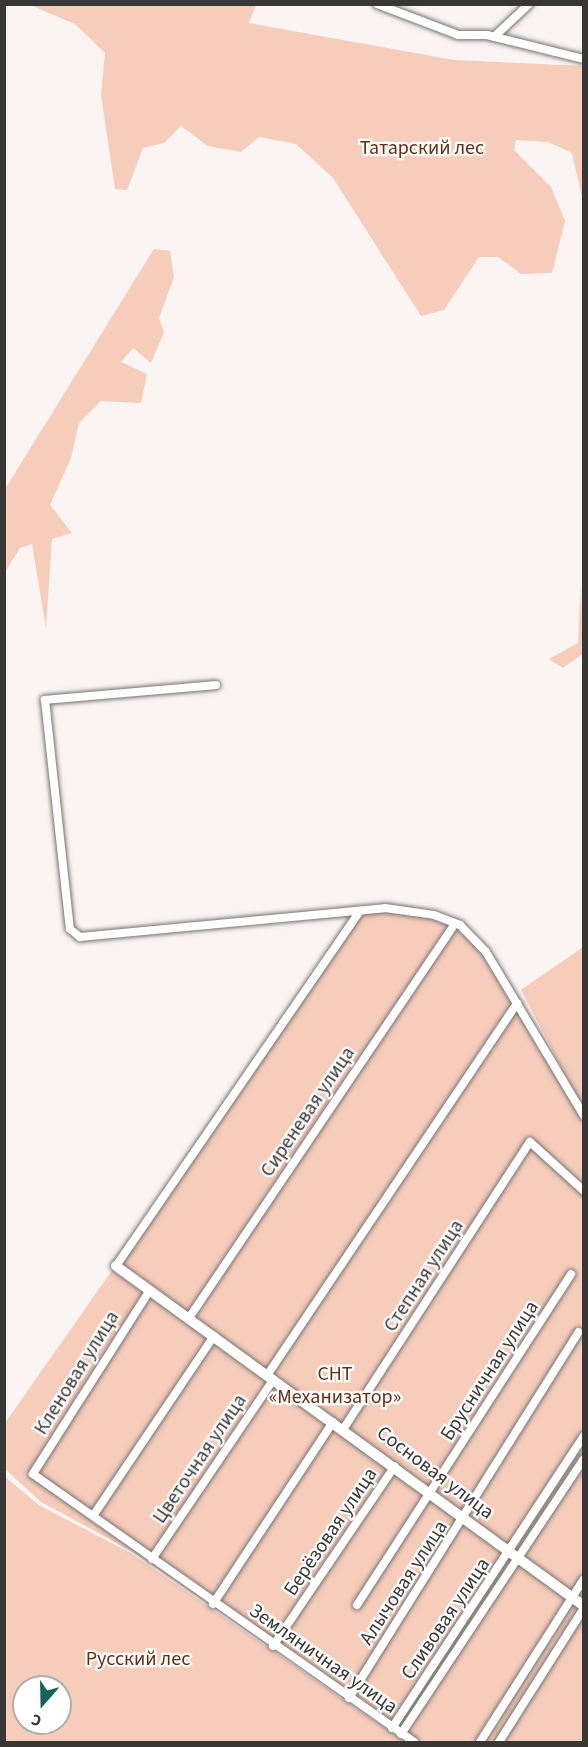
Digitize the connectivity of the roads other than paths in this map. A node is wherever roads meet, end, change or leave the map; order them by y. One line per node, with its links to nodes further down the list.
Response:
1 (377, 4): 3 (street)
2 (529, 4): 3 (street)
3 (494, 37): 4 (street)
4 (584, 59)
5 (216, 685): 6 (street)
6 (360, 911): 7 (street); 11 (street)
7 (455, 924): 8 (street); 14 (street, Сиреневая улица)
8 (517, 1003): 9 (street); 17 (street, Цветочная улица)
9 (584, 1116)
10 (584, 1191): 19 (street, Степная улица)
11 (116, 1266): 13 (street, Сосновая улица)
12 (572, 1274): 24 (street, Брусничная улица)
13 (150, 1290): 14 (street, Сосновая улица); 23 (street, Кленовая улица)
14 (189, 1318): 16 (street, Сосновая улица)
15 (579, 1332): 26 (street, Алычовая улица)
16 (214, 1336): 17 (street, Сосновая улица); 25 (street)
17 (271, 1377): 18 (street, Сосновая улица); 28 (street, Цветочная улица)
18 (333, 1422): 19 (street, Сосновая улица); 32 (street)
19 (345, 1428): 22 (street, Сосновая улица)
20 (584, 1437): 27 (street, Сливовая улица)
21 (584, 1459): 29 (street)
22 (395, 1466): 24 (street, Сосновая улица); 35 (street, Берёзовая улица)
23 (33, 1474): 25 (street, Земляничная улица)
24 (431, 1493): 26 (street, Сосновая улица); 33 (street, Брусничная улица)
25 (93, 1516): 28 (street, Земляничная улица)
26 (466, 1519): 27 (street, Сосновая улица); 36 (street, Алычовая улица)
27 (511, 1552): 29 (street, Сосновая улица); 37 (street, Сливовая улица)
28 (152, 1559): 32 (street, Земляничная улица)
29 (520, 1559): 31 (street, Сосновая улица); 38 (street)
30 (584, 1579): 31 (street)
31 (572, 1597): 34 (street, Сосновая улица); 40 (street)
32 (213, 1604): 35 (street, Земляничная улица)
33 (357, 1605)
34 (584, 1607): 41 (street)
35 (273, 1646): 36 (street, Земляничная улица)
36 (349, 1698): 37 (street, Земляничная улица)
37 (392, 1728): 38 (street, Земляничная улица)
38 (401, 1734): 39 (street, Земляничная улица)
39 (414, 1743)
40 (480, 1743)
41 (499, 1743)

